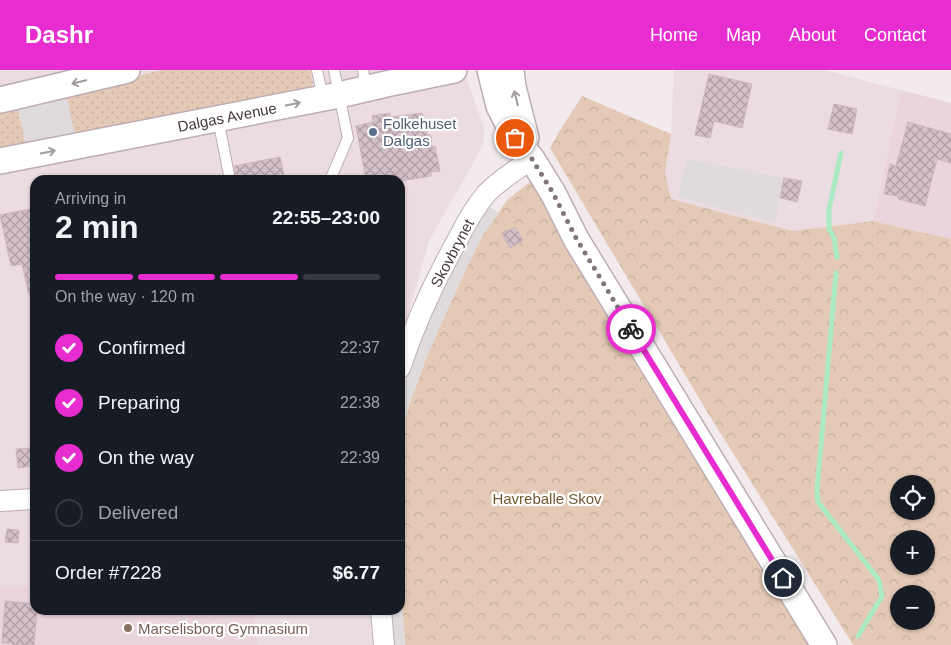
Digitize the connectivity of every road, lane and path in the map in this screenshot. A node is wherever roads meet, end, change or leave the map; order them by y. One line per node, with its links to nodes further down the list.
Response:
1 (126, 70): 9 (street, one-way to 9)
2 (317, 70): 8 (lane)
3 (334, 70): 8 (lane)
4 (454, 70): 7 (street, Dalgas Avenue)
5 (490, 70): 11 (street)
6 (511, 70): 11 (street, one-way to 6)
7 (384, 78): 8 (street, Dalgas Avenue)
8 (331, 97): 10 (street, Dalgas Avenue, one-way to 8); 14 (lane)
9 (0, 100)
10 (218, 119): 12 (street, Dalgas Avenue, one-way to 10); 13 (lane)
11 (532, 159): 15 (street, Skovbrynet); 20 (street)
12 (0, 161)
13 (229, 175)
14 (332, 175)
15 (405, 355)
16 (30, 500): 17 (street)
17 (0, 501)
18 (381, 615): 19 (street)
19 (384, 645)
20 (824, 645)

